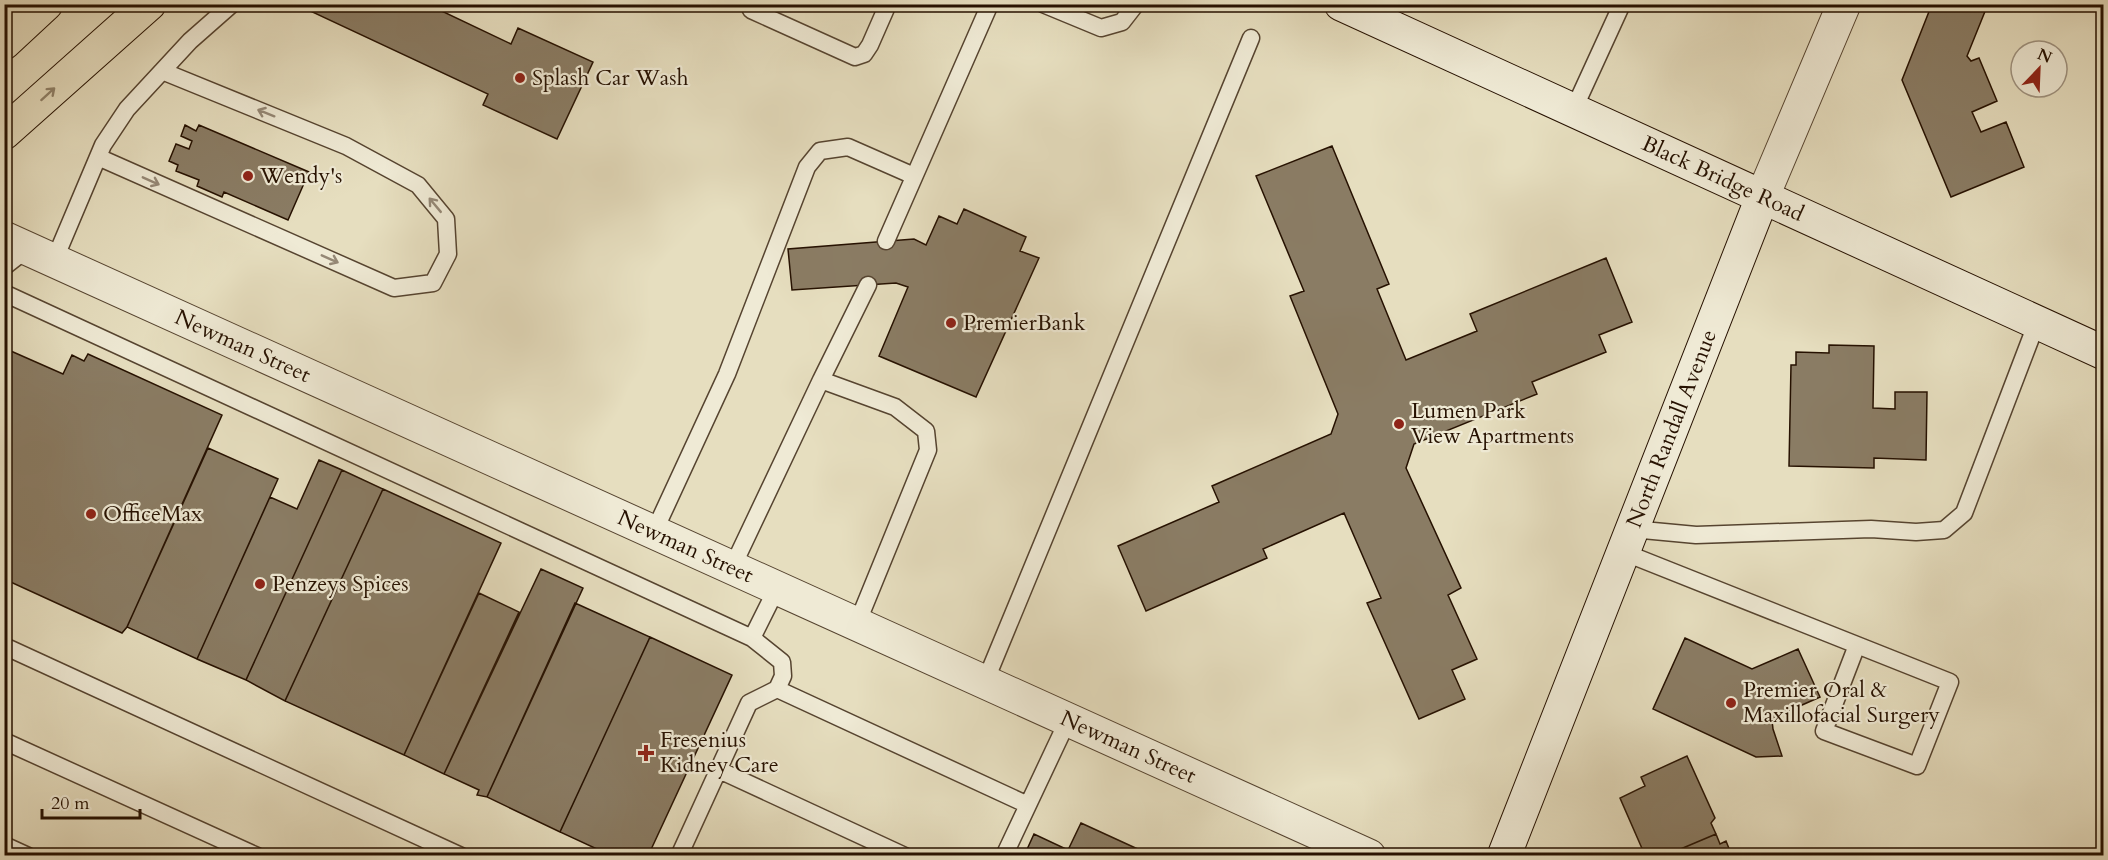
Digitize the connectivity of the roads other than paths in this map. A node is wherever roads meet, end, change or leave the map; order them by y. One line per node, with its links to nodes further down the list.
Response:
1 (46, 4): 13 (main road)
2 (149, 4): 16 (main road, one-way to 2)
3 (232, 4): 14 (lane)
4 (888, 4): 11 (lane)
5 (990, 4): 18 (lane)
6 (1043, 4): 7 (lane)
7 (1136, 4)
8 (1341, 4): 15 (street, Black Bridge Road)
9 (1622, 4): 15 (lane)
10 (1844, 4): 19 (street, North Randall Avenue)
11 (747, 6)
12 (1251, 38): 35 (lane)
13 (4, 43)
14 (162, 71): 17 (lane); 17 (lane, one-way to 14)
15 (1573, 111): 19 (street, Black Bridge Road)
16 (4, 133)
17 (98, 157): 21 (lane)
18 (914, 176): 20 (lane); 27 (lane)
19 (1762, 198): 24 (street, Black Bridge Road); 28 (street, North Randall Avenue)
20 (886, 241)
21 (22, 254): 27 (street, Newman Street)
22 (868, 285): 26 (lane)
23 (4, 293): 32 (lane)
24 (2037, 322): 25 (street, Black Bridge Road); 28 (lane)
25 (2103, 353)
26 (821, 380): 29 (lane); 31 (lane)
27 (654, 532): 29 (street, Newman Street)
28 (1628, 540): 33 (lane); 49 (street, North Randall Avenue)
29 (732, 568): 30 (street, Newman Street)
30 (777, 588): 31 (street, Newman Street); 32 (lane)
31 (857, 624): 35 (street, Newman Street)
32 (752, 638): 36 (lane)
33 (1857, 645): 33 (lane)
34 (4, 646): 45 (lane)
35 (985, 682): 37 (street, Newman Street)
36 (777, 689): 39 (lane); 40 (lane)
37 (1068, 720): 40 (lane); 48 (street, Newman Street)
38 (4, 741): 44 (lane)
39 (719, 770): 42 (lane); 46 (lane)
40 (1028, 805): 47 (lane)
41 (4, 845): 43 (lane)
42 (683, 854)
43 (28, 855)
44 (256, 855)
45 (460, 855)
46 (905, 855)
47 (1004, 855)
48 (1369, 855)
49 (1504, 855)

